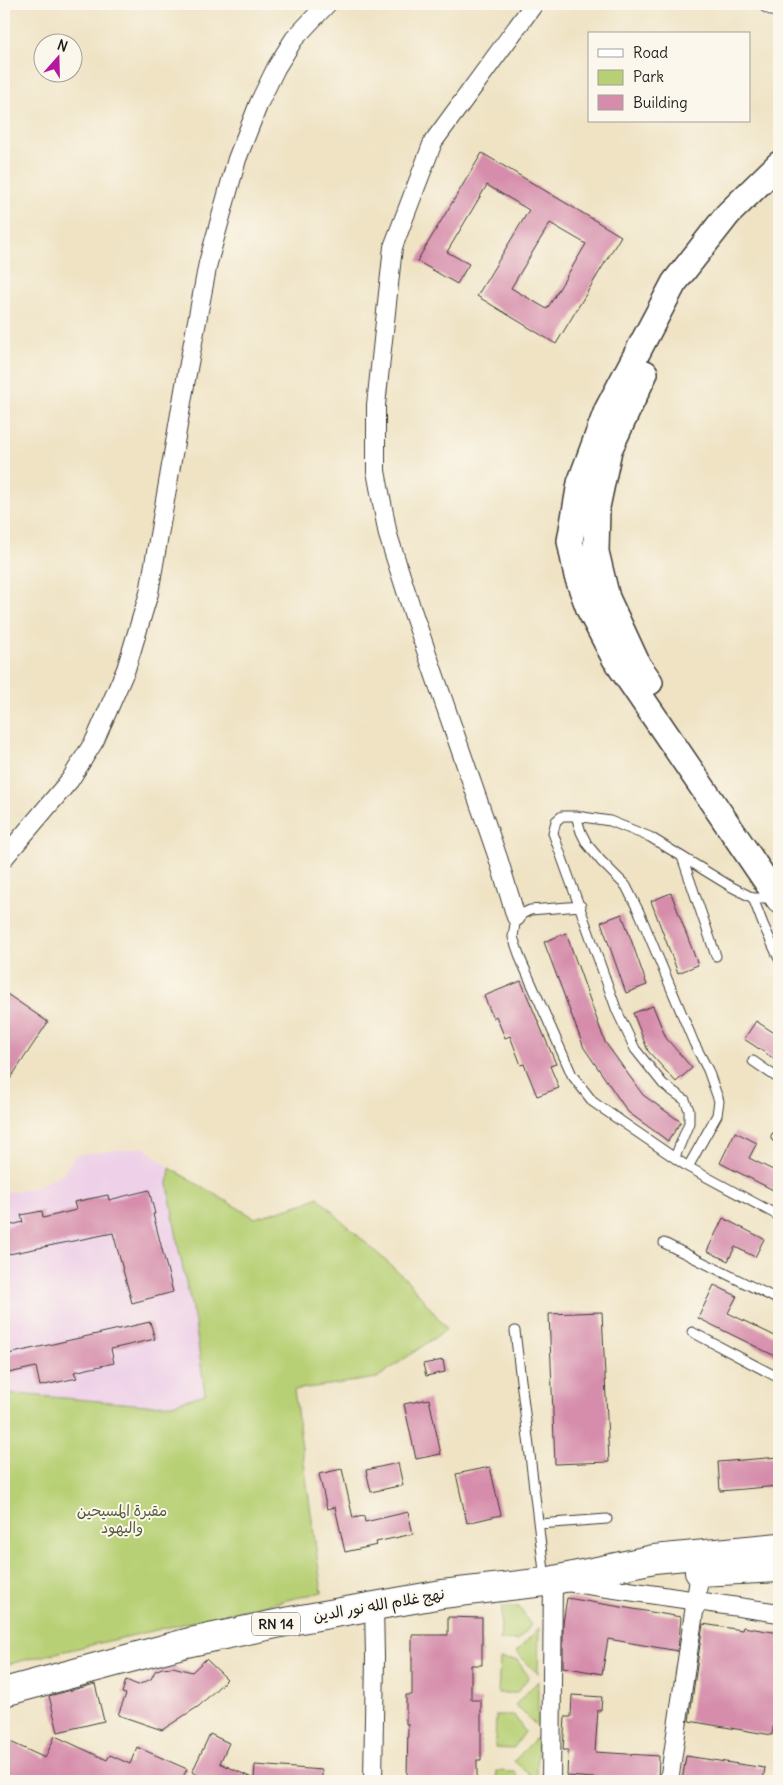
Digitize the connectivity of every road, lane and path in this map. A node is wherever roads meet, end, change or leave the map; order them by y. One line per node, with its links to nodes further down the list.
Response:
1 (327, 4): 9 (street)
2 (534, 4): 14 (street)
3 (768, 4): 4 (street)
4 (779, 8)
5 (779, 164): 12 (street)
6 (779, 185): 10 (street)
7 (576, 816): 8 (lane); 13 (lane); 20 (lane)
8 (682, 857): 11 (lane); 15 (lane)
9 (4, 858)
10 (779, 869)
11 (753, 898): 12 (lane); 16 (lane)
12 (779, 899)
13 (580, 906): 14 (lane); 19 (lane)
14 (516, 917): 19 (lane)
15 (716, 956)
16 (779, 959)
17 (753, 1061): 18 (lane)
18 (779, 1079)
19 (675, 1157): 20 (lane)
20 (688, 1167): 21 (lane)
21 (779, 1216)
22 (664, 1242): 23 (lane)
23 (779, 1300)
24 (515, 1331): 28 (lane)
25 (692, 1332): 26 (lane)
26 (779, 1378)
27 (606, 1519): 28 (lane)
28 (539, 1524): 32 (lane)
29 (779, 1547): 30 (main road, RN 14)
30 (700, 1564): 31 (main road, RN 14); 32 (main road, RN 14); 33 (street)
31 (779, 1568)
32 (549, 1581): 33 (street); 34 (main road, نهج غلام الله نور الدين / RN 14); 38 (street)
33 (696, 1602): 35 (street); 39 (street)
34 (374, 1606): 36 (main road, نهج غلام الله نور الدين / RN 14); 37 (street)
35 (779, 1613)
36 (4, 1692)
37 (373, 1781)
38 (551, 1781)
39 (669, 1781)

